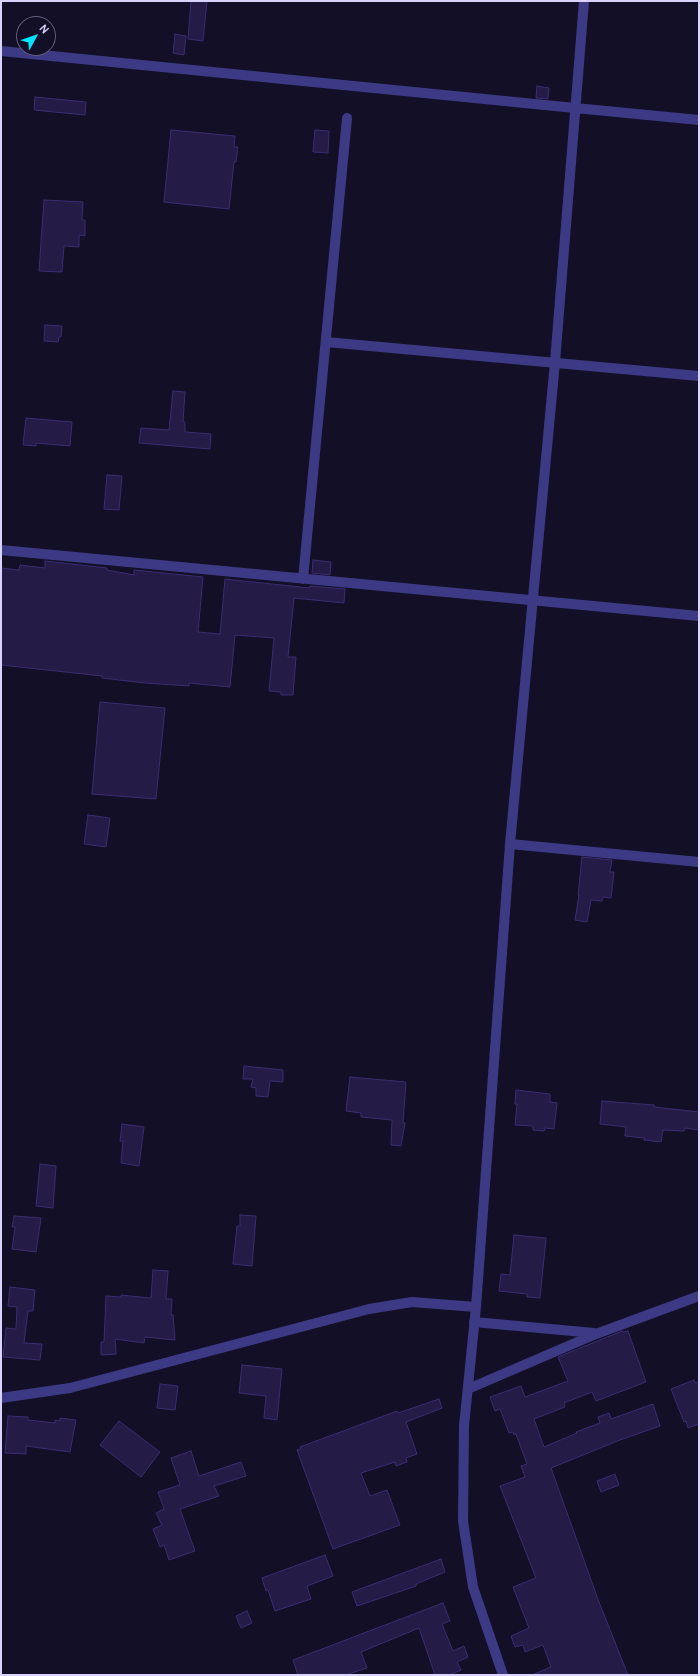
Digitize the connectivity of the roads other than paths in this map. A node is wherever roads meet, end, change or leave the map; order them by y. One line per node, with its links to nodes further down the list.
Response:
1 (584, 1): 3 (street)
2 (1, 51): 3 (street)
3 (575, 108): 5 (street); 7 (street)
4 (346, 118): 6 (street)
5 (699, 120)
6 (326, 342): 7 (street); 10 (street)
7 (555, 362): 8 (street); 11 (street)
8 (699, 376)
9 (1, 550): 10 (street)
10 (303, 579): 11 (street)
11 (533, 600): 12 (street); 13 (street)
12 (699, 616)
13 (510, 844): 14 (street); 16 (street)
14 (699, 862)
15 (699, 1296): 18 (street)
16 (476, 1307): 17 (street); 20 (street)
17 (474, 1322): 18 (street); 19 (street)
18 (596, 1334): 19 (street)
19 (468, 1389): 21 (street)
20 (1, 1398)
21 (503, 1675)

